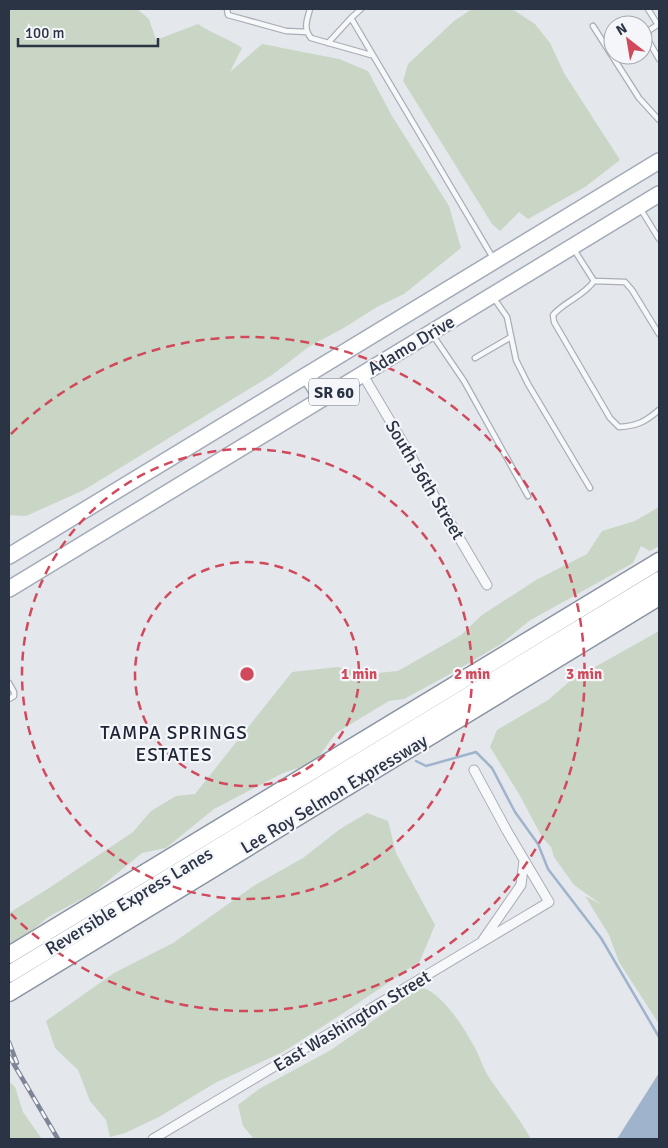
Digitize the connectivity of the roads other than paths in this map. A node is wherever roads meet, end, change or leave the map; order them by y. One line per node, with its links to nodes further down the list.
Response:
1 (227, 9): 8 (lane)
2 (310, 9): 8 (lane)
3 (361, 9): 5 (lane)
4 (648, 9): 6 (lane)
5 (351, 18): 9 (lane); 10 (lane)
6 (659, 24): 11 (lane)
7 (593, 26): 12 (lane)
8 (307, 32): 9 (lane)
9 (328, 42): 10 (lane)
10 (371, 55): 18 (lane)
11 (659, 58)
12 (659, 120)
13 (659, 162): 18 (main road, Adamo Drive / SR 60)
14 (659, 194): 15 (main road, Adamo Drive / SR 60)
15 (639, 206): 16 (lane); 17 (main road, Adamo Drive / SR 60)
16 (659, 239)
17 (572, 247): 19 (lane); 20 (main road, Adamo Drive / SR 60)
18 (495, 261): 20 (main road); 26 (main road, Adamo Drive / SR 60)
19 (594, 281): 23 (lane); 29 (lane)
20 (509, 285): 21 (main road, Adamo Drive / SR 60)
21 (493, 296): 22 (main road, Adamo Drive / SR 60); 24 (lane)
22 (431, 333): 27 (main road, Adamo Drive / SR 60); 31 (lane)
23 (659, 334)
24 (511, 337): 25 (lane); 30 (lane)
25 (476, 358)
26 (308, 375): 28 (main road); 32 (main road, Adamo Drive / SR 60)
27 (363, 375): 28 (main road, Adamo Drive / SR 60); 35 (street, South 56th Street)
28 (322, 399): 36 (main road, Adamo Drive / SR 60)
29 (659, 410)
30 (590, 488)
31 (528, 496)
32 (9, 556)
33 (659, 561): 43 (highway, Lee Roy Selmon Expressway)
34 (659, 580): 44 (highway, Reversible Express Lanes)
35 (487, 585)
36 (9, 589)
37 (659, 597): 45 (highway, Lee Roy Selmon Expressway)
38 (9, 683): 39 (lane)
39 (9, 699)
40 (474, 770): 41 (street)
41 (524, 860): 42 (street); 42 (street, East Washington Street)
42 (480, 945): 46 (street, East Washington Street)
43 (9, 955)
44 (9, 974)
45 (9, 993)
46 (153, 1139)

